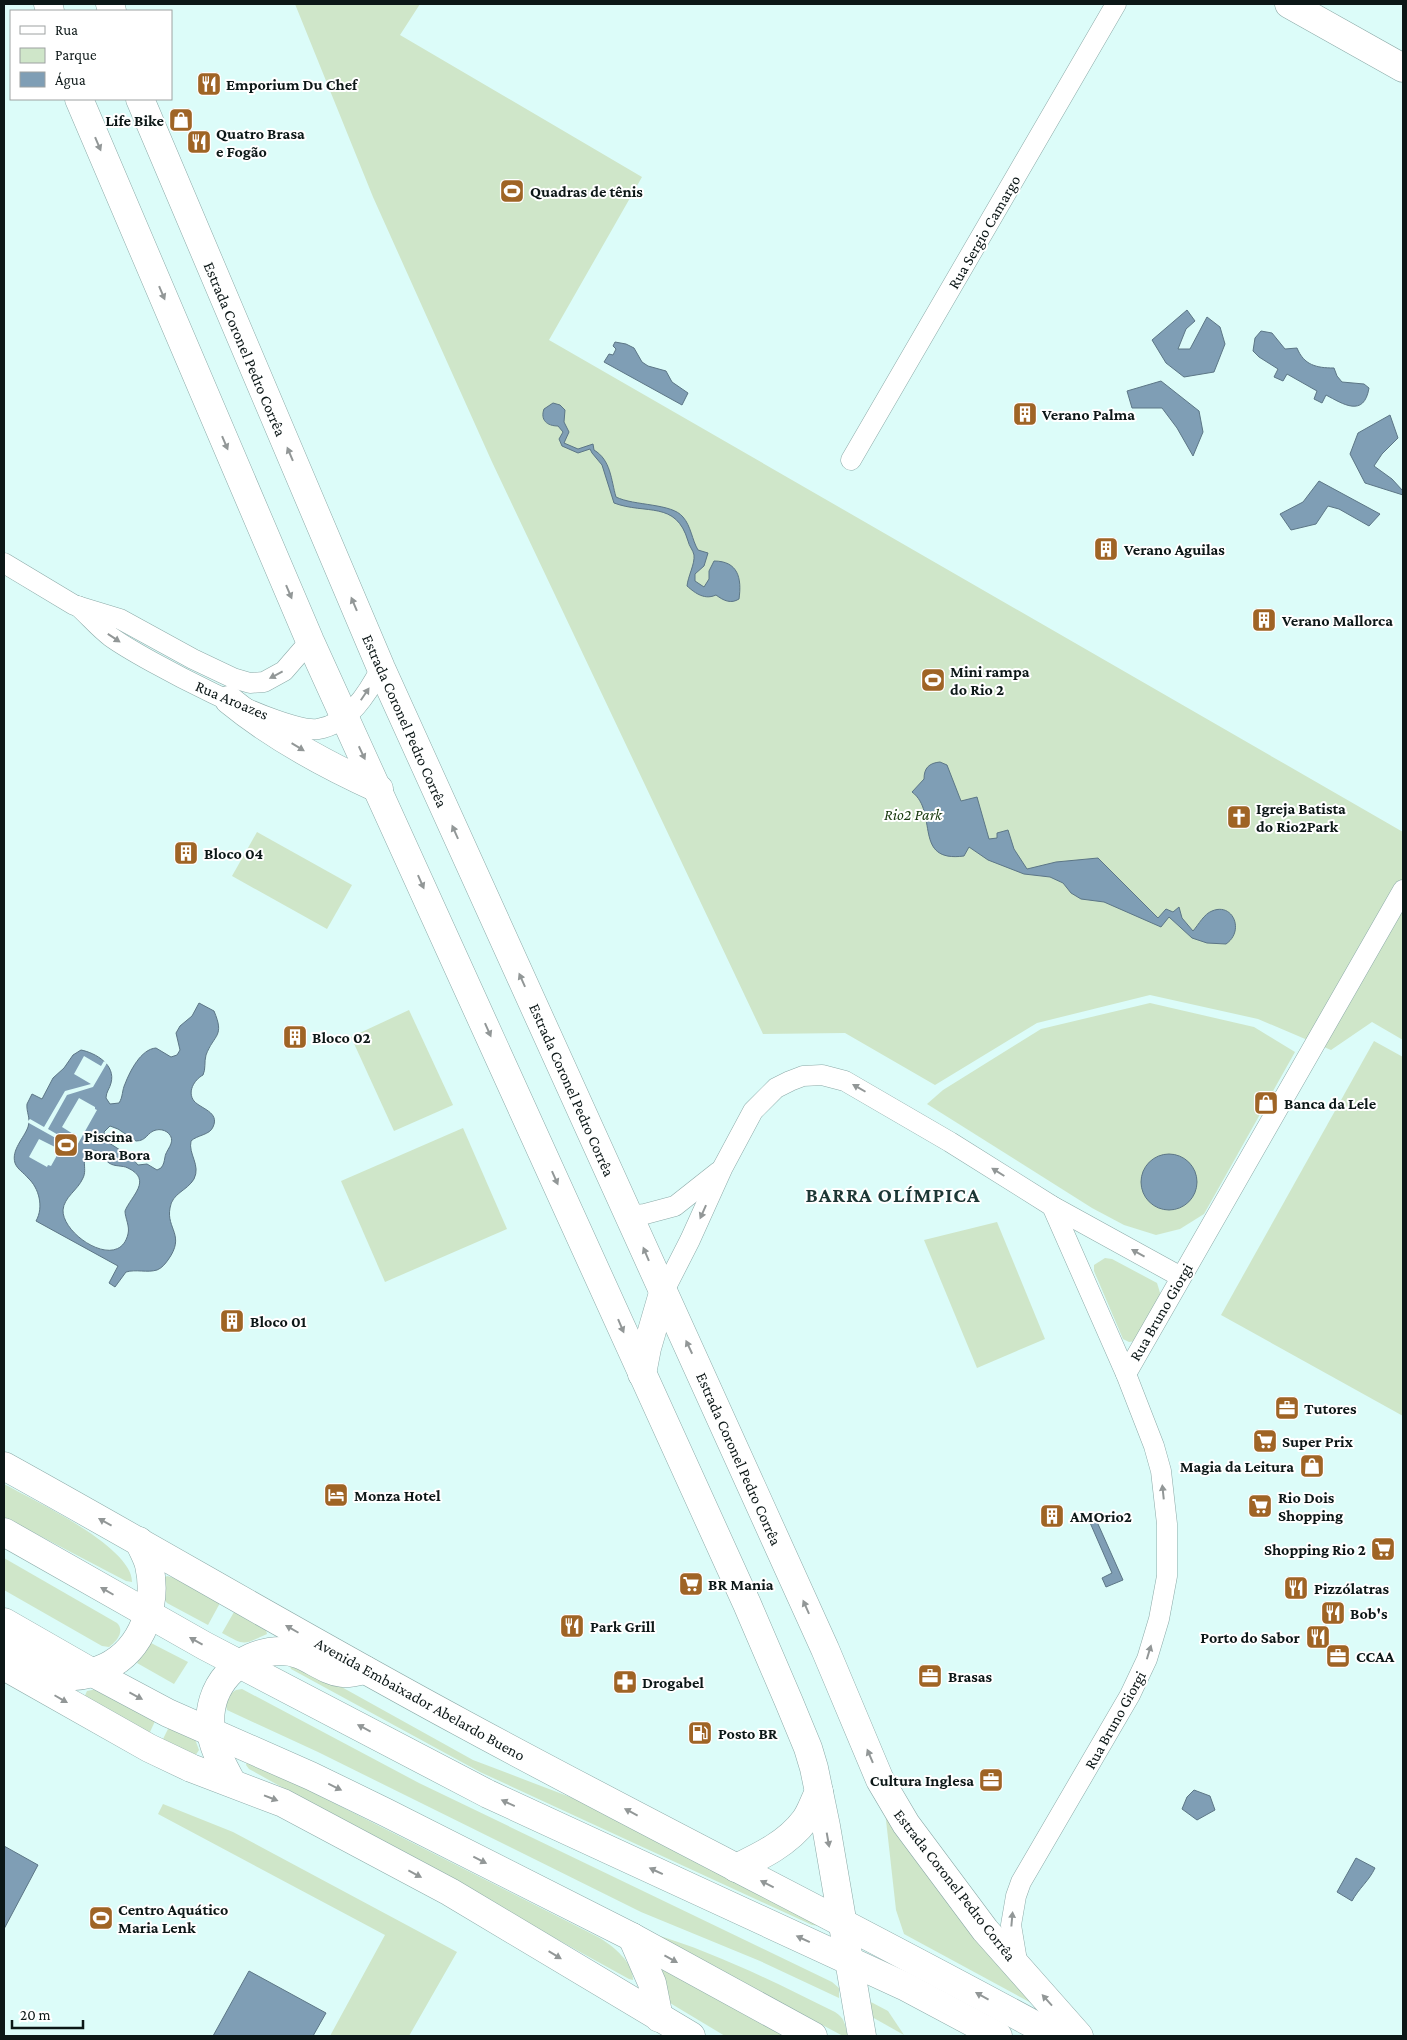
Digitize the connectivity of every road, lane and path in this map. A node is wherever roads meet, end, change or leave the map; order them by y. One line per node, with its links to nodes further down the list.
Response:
1 (1116, 4): 6 (street, Rua Sergio Camargo)
2 (1289, 4): 3 (main road)
3 (1403, 68)
4 (79, 100): 9 (main road, one-way to 9)
5 (140, 100): 10 (main road, Estrada Coronel Pedro Corrêa, one-way to 5)
6 (851, 460)
7 (4, 563): 8 (street, Rua Aroazes)
8 (78, 606): 9 (street, Rua Aroazes, one-way to 8); 11 (street, Rua Aroazes, one-way to 11)
9 (310, 641): 12 (main road)
10 (380, 668): 12 (street, Rua Aroazes, one-way to 10); 17 (main road, Estrada Coronel Pedro Corrêa, one-way to 10)
11 (229, 700): 12 (street, Rua Aroazes); 13 (main road, one-way to 13)
12 (345, 718): 13 (main road, one-way to 13)
13 (379, 789): 20 (main road, one-way to 20)
14 (1400, 895): 18 (street, Rua Bruno Giorgi)
15 (723, 1167): 16 (street, one-way to 15); 17 (street); 19 (street, one-way to 19)
16 (1052, 1206): 18 (street, one-way to 16); 21 (street)
17 (629, 1216): 19 (main road, Estrada Coronel Pedro Corrêa, one-way to 17)
18 (1181, 1277): 21 (street, Rua Bruno Giorgi)
19 (663, 1293): 20 (main road); 39 (main road, Estrada Coronel Pedro Corrêa, one-way to 19)
20 (642, 1374): 34 (main road)
21 (1126, 1374): 39 (street, Rua Bruno Giorgi, one-way to 21)
22 (4, 1466): 24 (main road, Avenida Embaixador Abelardo Bueno, one-way to 22)
23 (4, 1532): 25 (main road, one-way to 23)
24 (139, 1541): 25 (main road); 30 (main road, Avenida Embaixador Abelardo Bueno, one-way to 24)
25 (149, 1615): 28 (main road, one-way to 25); 31 (main road)
26 (4, 1622): 31 (main road)
27 (4, 1648): 31 (main road)
28 (240, 1663): 30 (main road); 32 (main road); 38 (main road, one-way to 28)
29 (4, 1666): 33 (main road, one-way to 33)
30 (365, 1670): 35 (main road, Avenida Embaixador Abelardo Bueno, one-way to 30)
31 (93, 1673): 32 (main road, one-way to 32)
32 (211, 1732): 33 (main road); 37 (main road, one-way to 37)
33 (232, 1783): 40 (main road, one-way to 40)
34 (819, 1792): 35 (main road); 36 (main road, one-way to 36)
35 (736, 1868): 36 (main road, Avenida Embaixador Abelardo Bueno, one-way to 35)
36 (842, 1922): 38 (main road); 45 (main road, Avenida Embaixador Abelardo Bueno, one-way to 36)
37 (632, 1937): 40 (main road); 42 (main road, one-way to 42)
38 (848, 1960): 43 (main road); 44 (main road)
39 (1018, 1967): 46 (main road, Estrada Coronel Pedro Corrêa, one-way to 39)
40 (660, 2018): 41 (main road)
41 (691, 2036)
42 (813, 2036)
43 (862, 2036)
44 (998, 2036)
45 (1055, 2036)
46 (1079, 2036)

